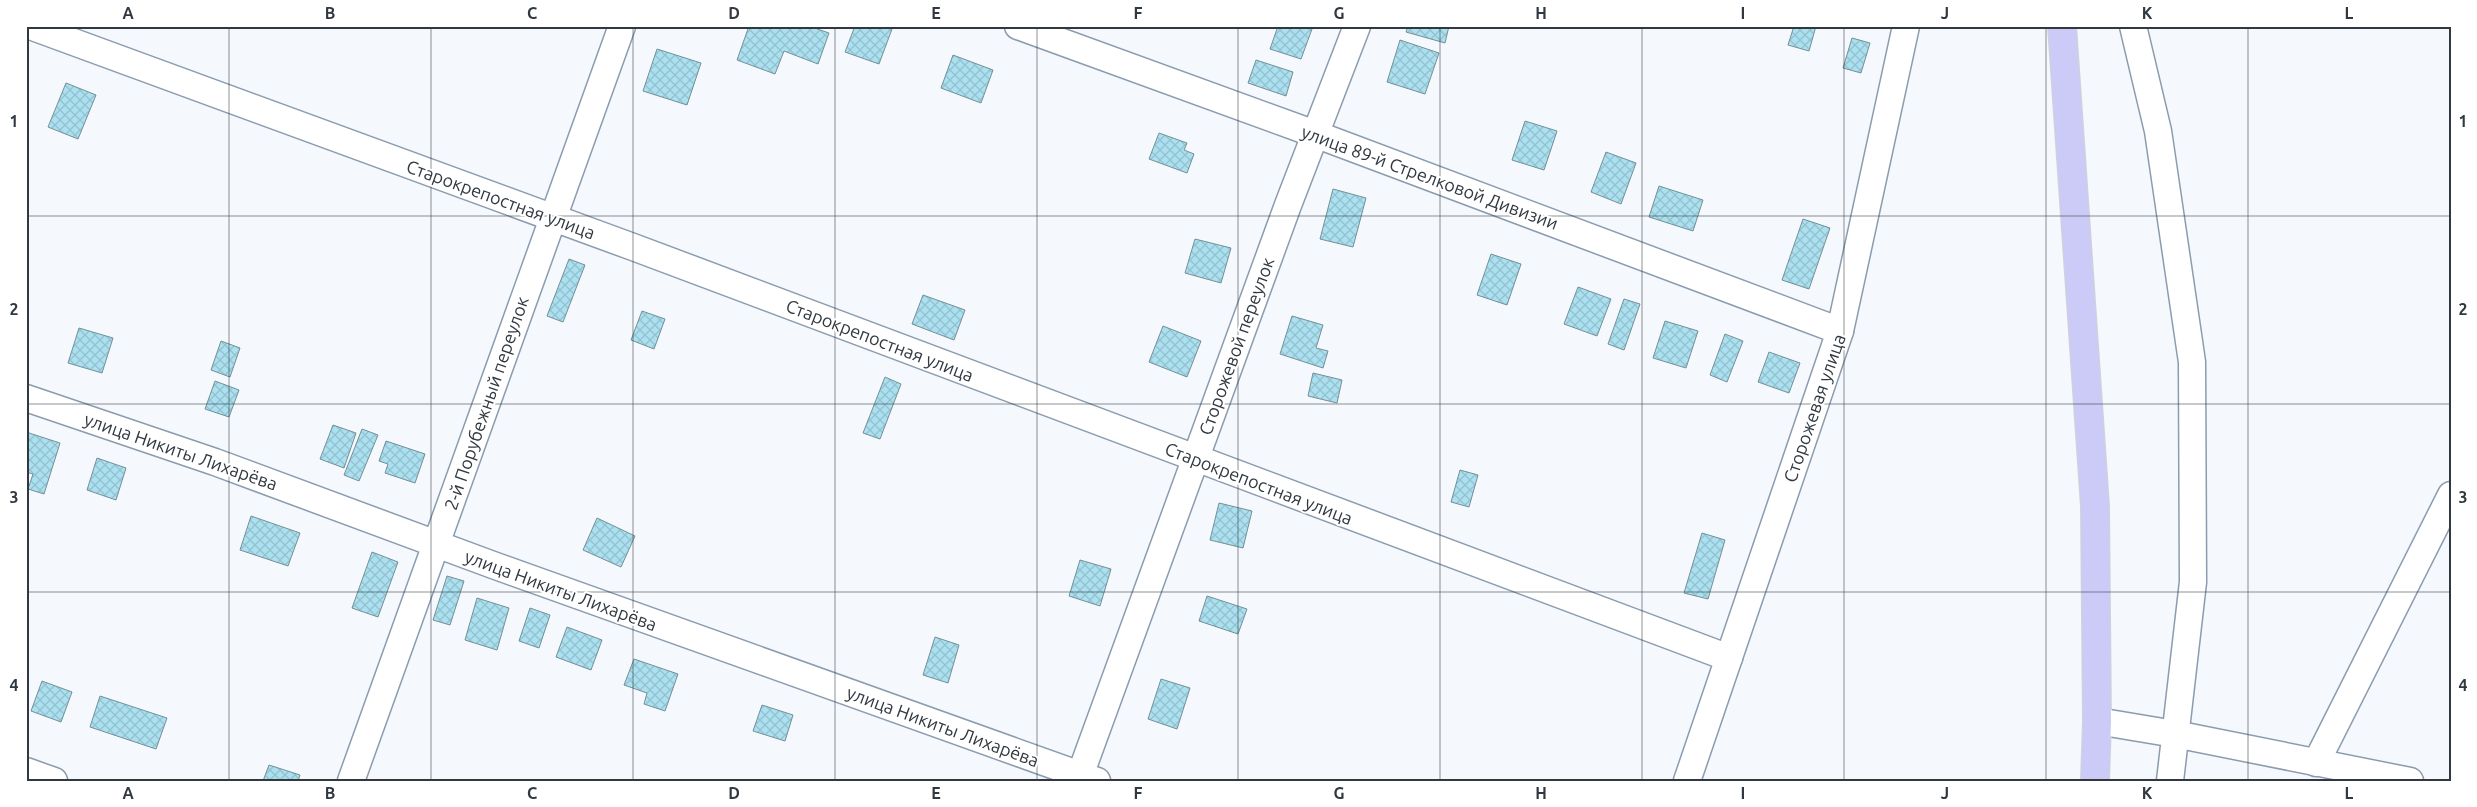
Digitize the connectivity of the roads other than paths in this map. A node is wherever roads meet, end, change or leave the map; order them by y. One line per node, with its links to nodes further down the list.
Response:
1 (30, 26): 9 (street, Старокрепостная улица)
2 (622, 26): 9 (street, 2-й Порубежный переулок)
3 (1018, 26): 8 (street, улица 89-й Стрелковой Дивизии)
4 (1357, 26): 8 (street, Сторожевой переулок)
5 (1906, 26): 10 (street, Сторожевая улица)
6 (2062, 26): 16 (main road)
7 (2132, 26): 17 (street)
8 (1315, 134): 10 (street, улица 89-й Стрелковой Дивизии); 12 (street, Сторожевой переулок)
9 (552, 217): 12 (street, Старокрепостная улица); 14 (street, 2-й Порубежный переулок)
10 (1840, 331): 15 (street, Сторожевая улица)
11 (26, 398): 14 (street, улица Никиты Лихарёва)
12 (1195, 458): 15 (street, Старокрепостная улица); 20 (street, Сторожевой переулок)
13 (2451, 495): 18 (street)
14 (436, 544): 20 (street, улица Никиты Лихарёва); 22 (street, 2-й Порубежный переулок)
15 (1729, 658): 23 (street, Сторожевая улица)
16 (2097, 721): 17 (street); 24 (main road)
17 (2175, 734): 18 (street); 25 (street)
18 (2316, 763): 26 (street)
19 (26, 771): 21 (street)
20 (1085, 779)
21 (54, 781)
22 (351, 781)
23 (1687, 781)
24 (2095, 781)
25 (2170, 781)
26 (2410, 781)

